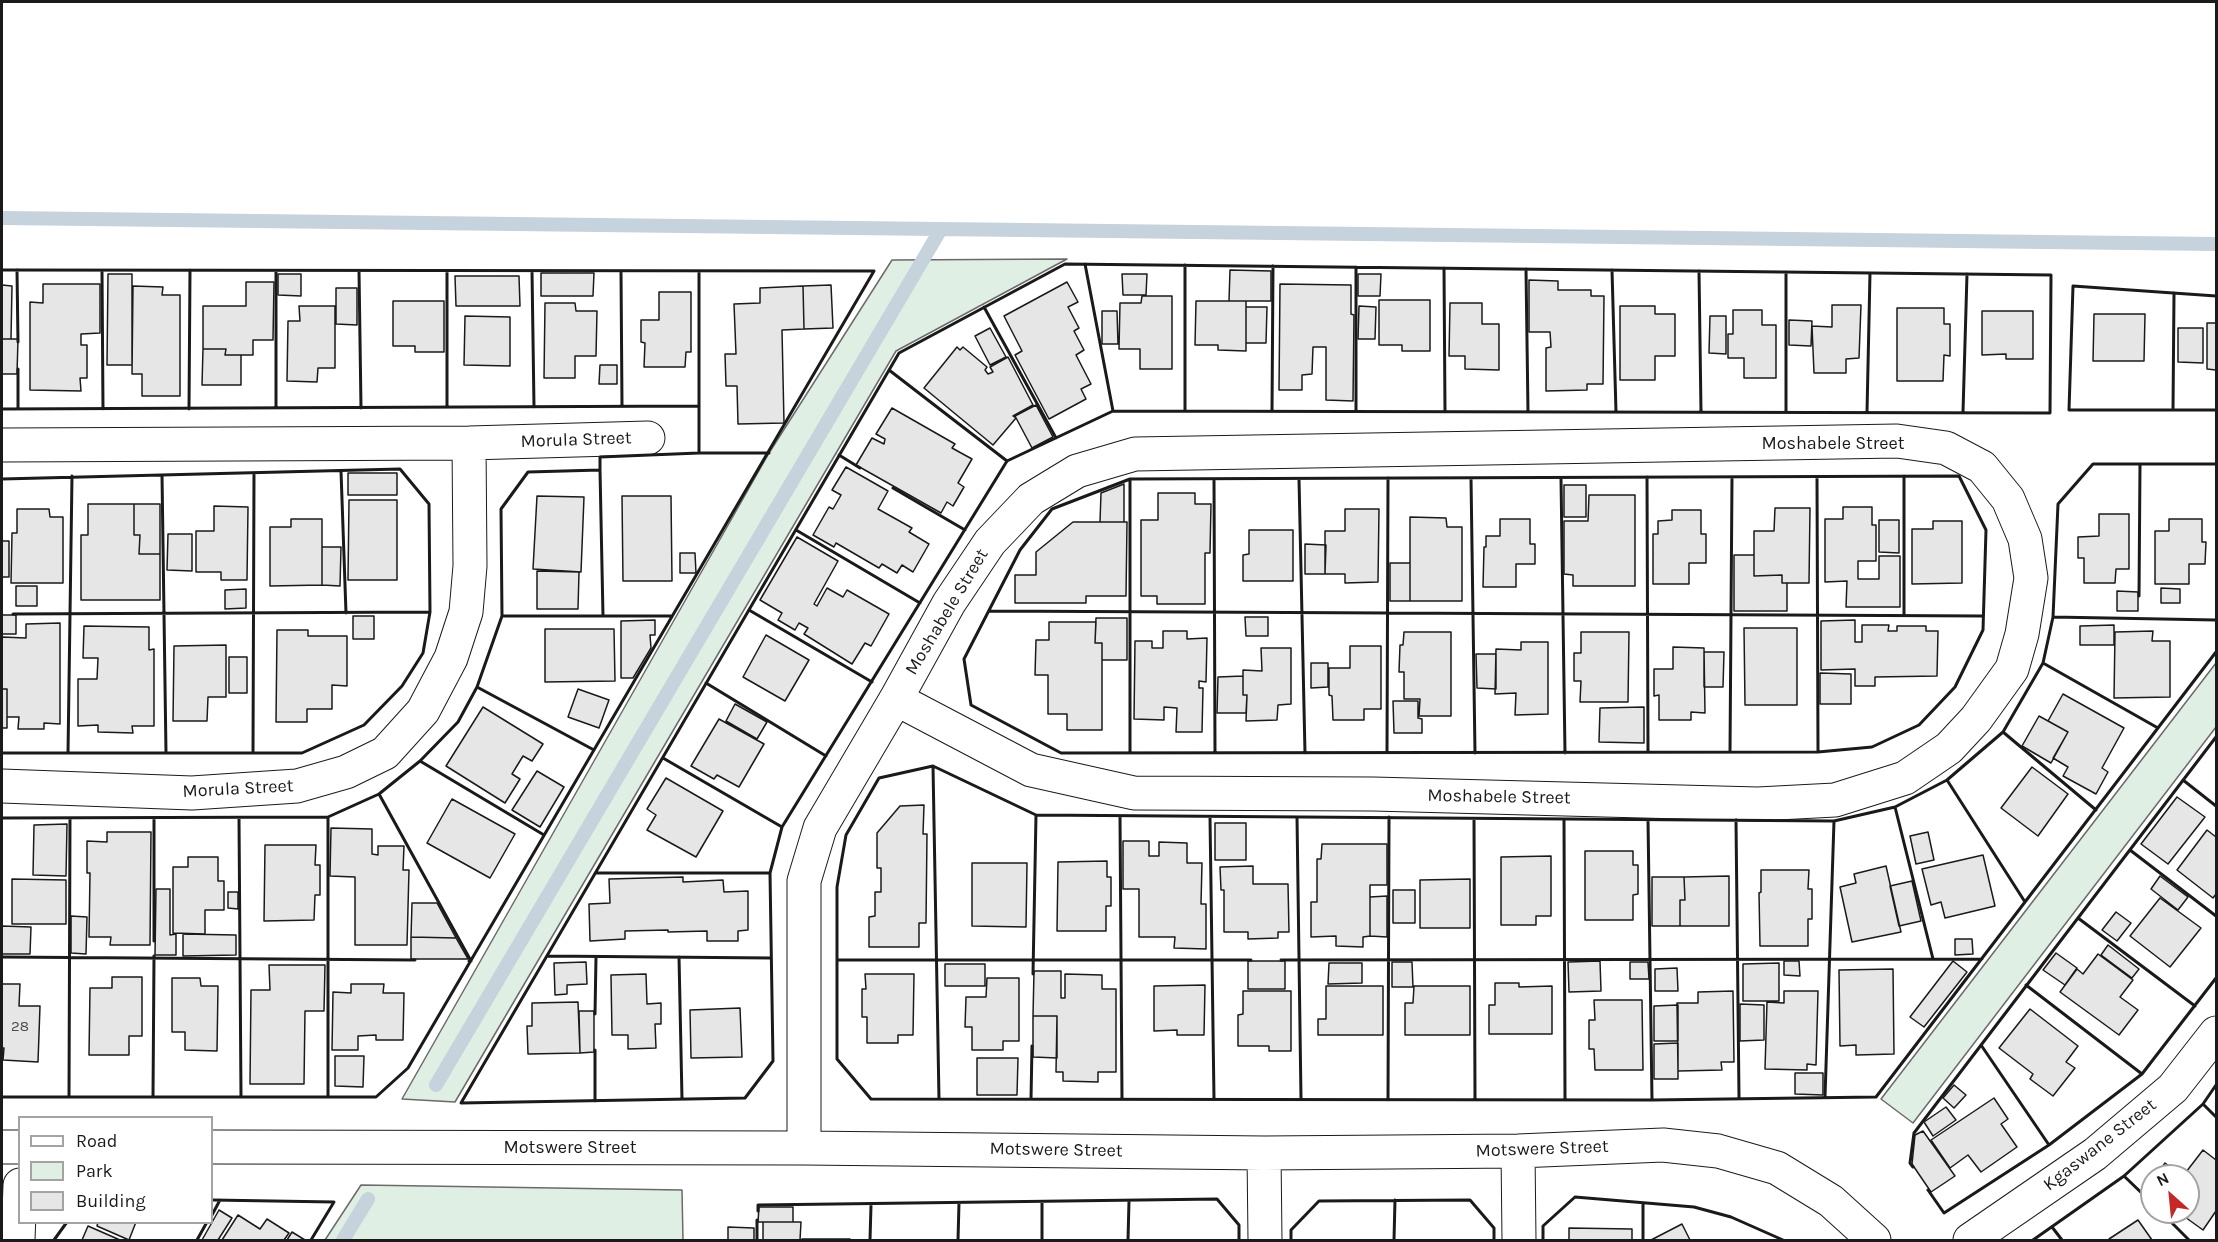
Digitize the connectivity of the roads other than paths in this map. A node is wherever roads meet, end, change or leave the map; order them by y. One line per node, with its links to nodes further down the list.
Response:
1 (648, 438): 2 (street, Morula Street)
2 (469, 443): 3 (street, Morula Street); 5 (street, Morula Street)
3 (2, 445)
4 (896, 699): 4 (street, Moshabele Street); 10 (street, Moshabele Street)
5 (2, 786)
6 (2217, 1033): 18 (street, Kgaswane Street)
7 (2, 1147): 8 (street)
8 (18, 1147)
9 (213, 1148): 10 (street, Motswere Street)
10 (804, 1148): 12 (street, Motswere Street)
11 (1518, 1151): 12 (street, Motswere Street); 16 (street); 17 (street, Motswere Street)
12 (1264, 1153): 15 (street)
13 (19, 1224): 14 (street)
14 (18, 1240)
15 (1265, 1240)
16 (1519, 1240)
17 (1874, 1240)
18 (1970, 1240)

